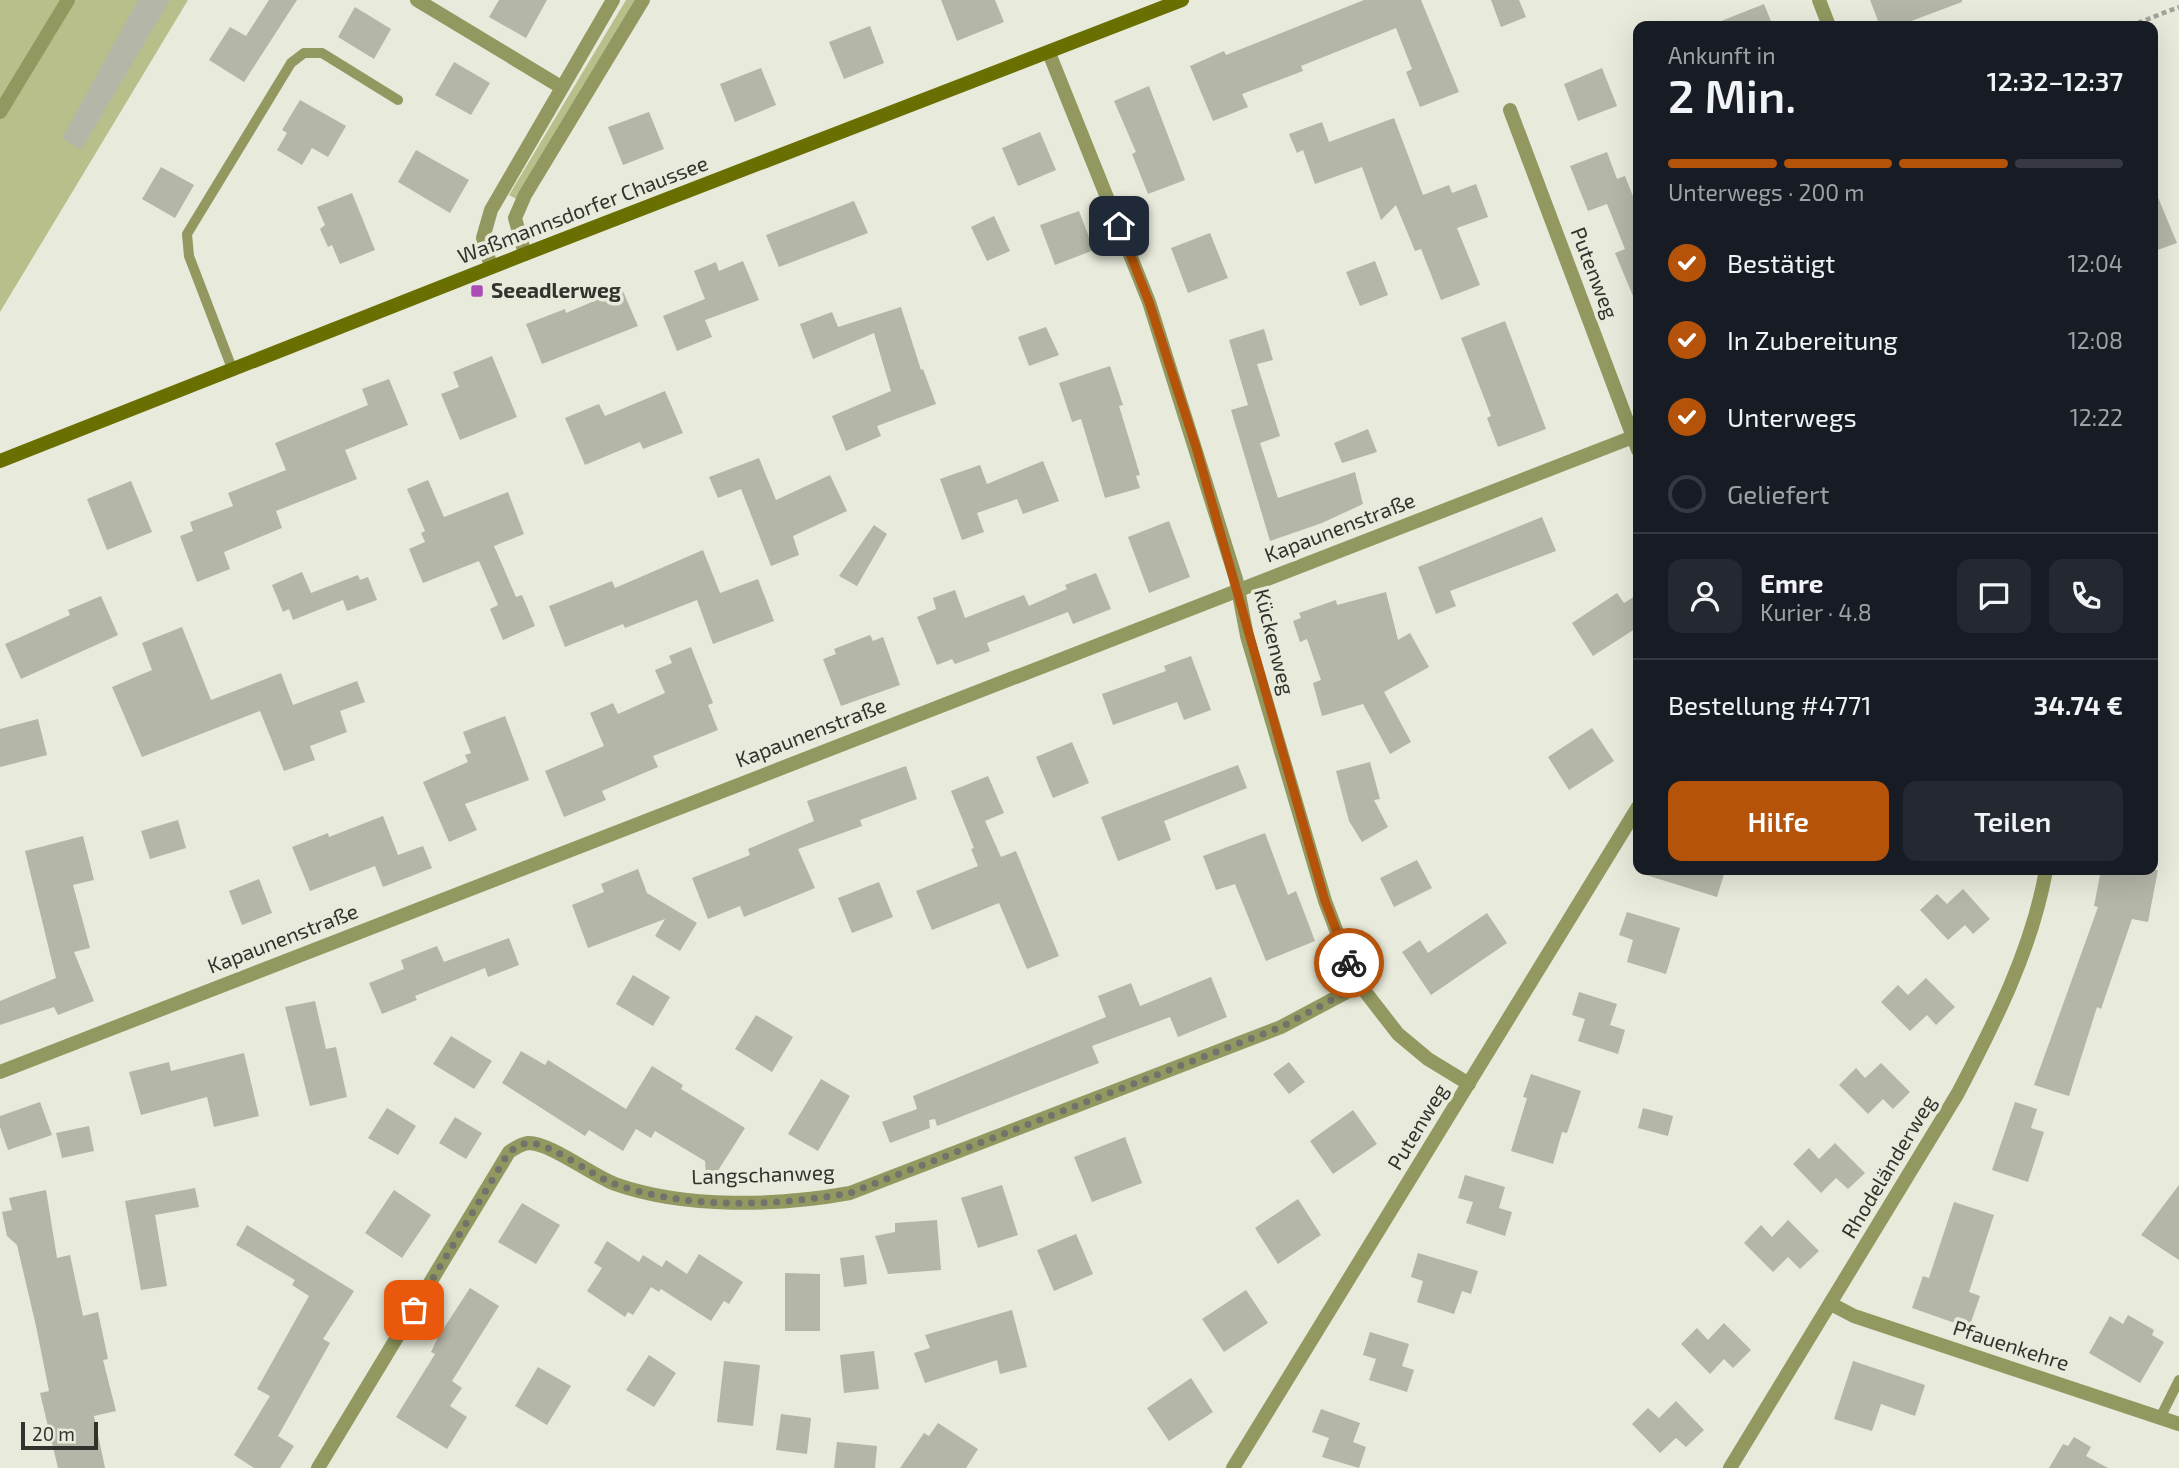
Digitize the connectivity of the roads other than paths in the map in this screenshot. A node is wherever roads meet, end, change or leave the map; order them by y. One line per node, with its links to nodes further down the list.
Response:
1 (68, 0): 12 (street)
2 (417, 0): 9 (street)
3 (614, 0): 9 (street)
4 (643, 0): 13 (street)
5 (1182, 0): 8 (street, Waßmannsdorfer Chaussee)
6 (1819, 0): 7 (street)
7 (1827, 21)
8 (1049, 53): 13 (street, Waßmannsdorfer Chaussee); 19 (street, Kückenweg)
9 (561, 87): 14 (street)
10 (398, 100): 15 (lane)
11 (1510, 110): 16 (street, Putenweg)
12 (0, 112)
13 (525, 254): 14 (street, Waßmannsdorfer Chaussee)
14 (491, 267): 15 (street, Waßmannsdorfer Chaussee)
15 (233, 371): 18 (street, Waßmannsdorfer Chaussee)
16 (1633, 433)
17 (1633, 442): 19 (street, Kapaunenstraße)
18 (0, 461)
19 (1239, 590): 22 (street, Kückenweg); 23 (street, Kapaunenstraße)
20 (1633, 815): 24 (street, Putenweg)
21 (2045, 875): 25 (street, Rhodeländerweg)
22 (1360, 985): 24 (street, Kückenweg); 29 (street, Langschanweg)
23 (0, 1072)
24 (1469, 1084): 30 (street, Putenweg)
25 (1831, 1304): 27 (street, Pfauenkehre); 31 (street, Rhodeländerweg)
26 (2179, 1380): 27 (lane)
27 (2160, 1418): 28 (street, Pfauenkehre)
28 (2179, 1424)
29 (318, 1468)
30 (1233, 1468)
31 (1730, 1468)

